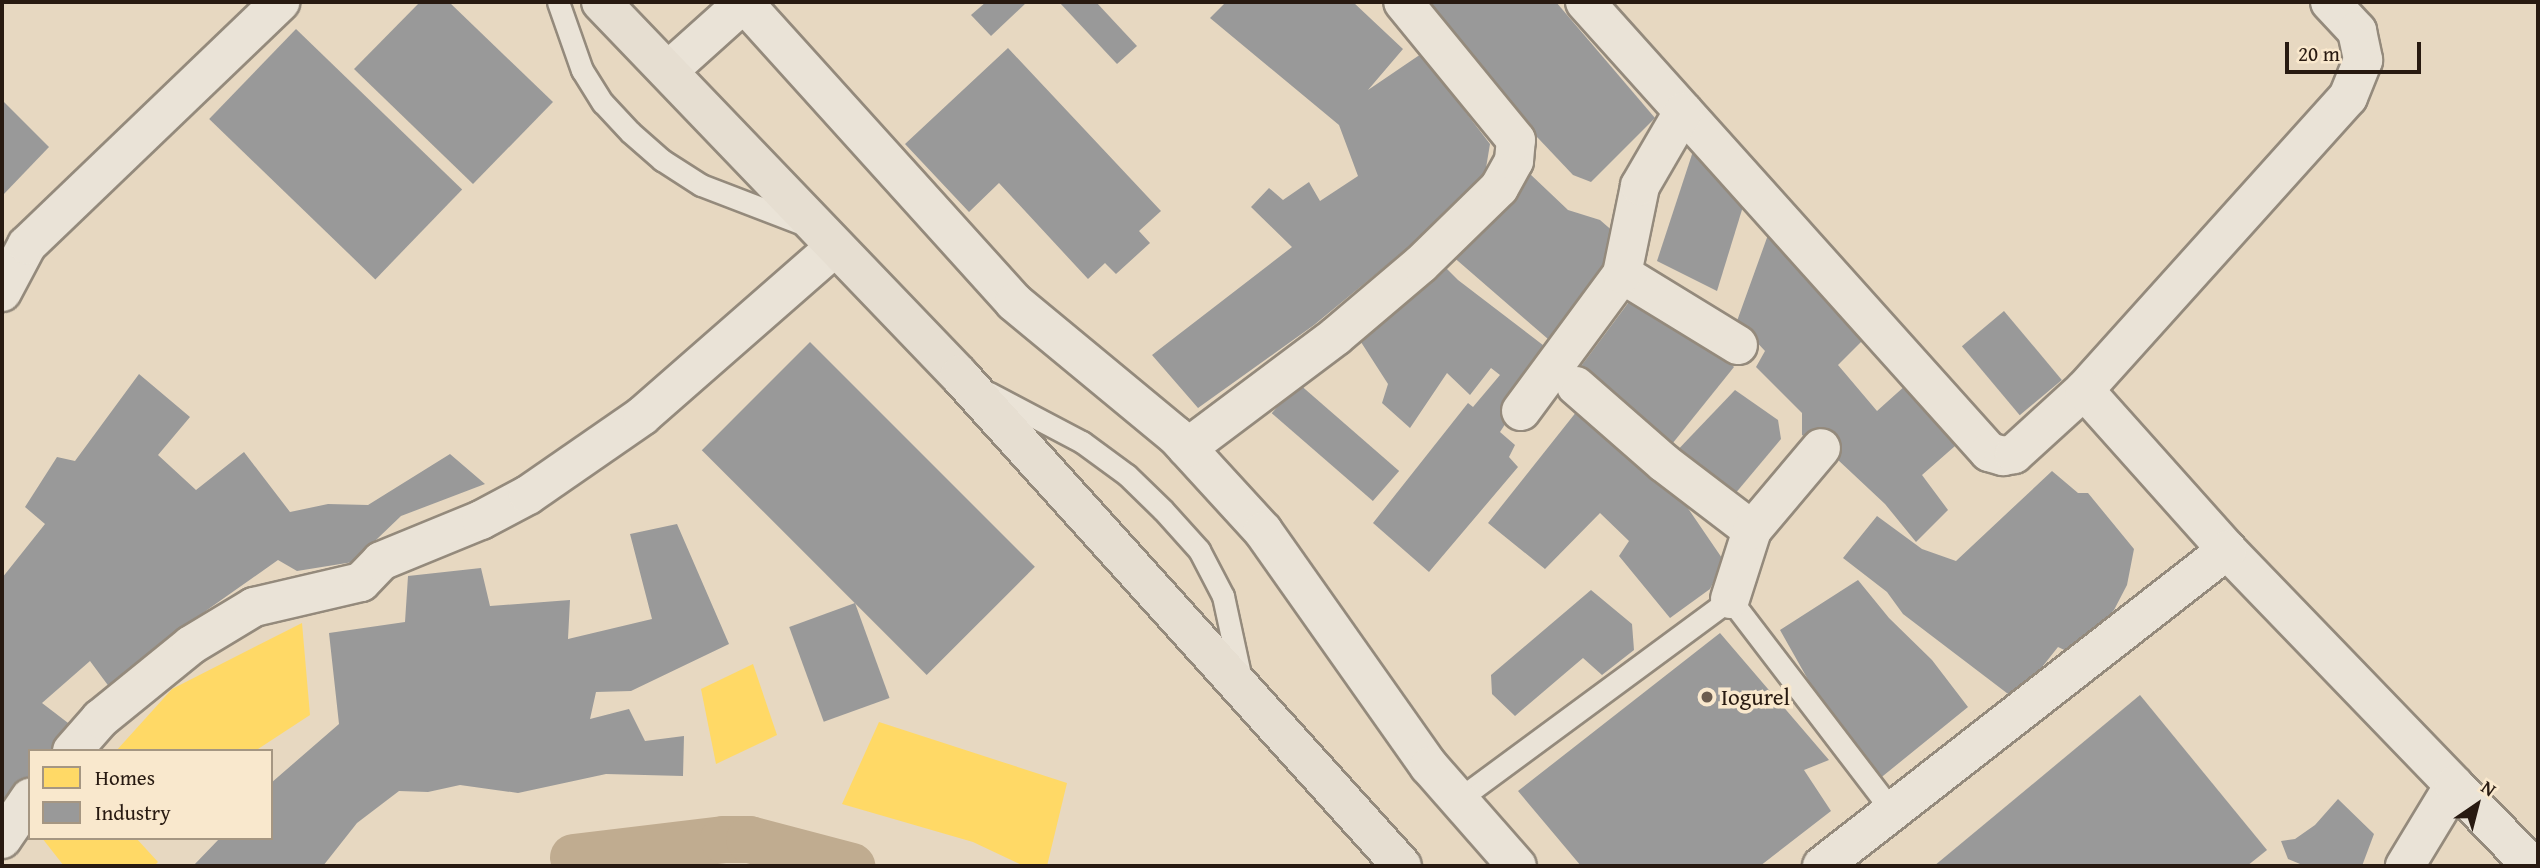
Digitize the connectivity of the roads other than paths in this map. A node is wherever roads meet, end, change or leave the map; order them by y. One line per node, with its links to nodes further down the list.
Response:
1 (280, 2): 12 (street)
2 (558, 2): 10 (lane)
3 (601, 2): 8 (main road)
4 (744, 2): 8 (street); 18 (street)
5 (1404, 2): 18 (street)
6 (1585, 2): 9 (street)
7 (2330, 2): 16 (street)
8 (668, 71): 10 (main road)
9 (1683, 111): 11 (street); 16 (street)
10 (827, 238): 14 (main road); 24 (street)
11 (1622, 274): 13 (street); 17 (street)
12 (2, 292)
13 (1738, 345)
14 (959, 375): 23 (main road); 23 (lane)
15 (1576, 386): 20 (street)
16 (2084, 390): 21 (street)
17 (1521, 411)
18 (1187, 448): 26 (street)
19 (1821, 448): 20 (street)
20 (1752, 530): 22 (street)
21 (2227, 550): 25 (street); 28 (street)
22 (1730, 598): 26 (lane); 28 (lane)
23 (1245, 694): 30 (main road)
24 (74, 749)
25 (2454, 785): 33 (street); 34 (street)
26 (1459, 799): 31 (street)
27 (28, 801): 29 (street)
28 (1892, 811): 32 (street)
29 (2, 839)
30 (1402, 866)
31 (1517, 866)
32 (1822, 866)
33 (2405, 866)
34 (2532, 866)

